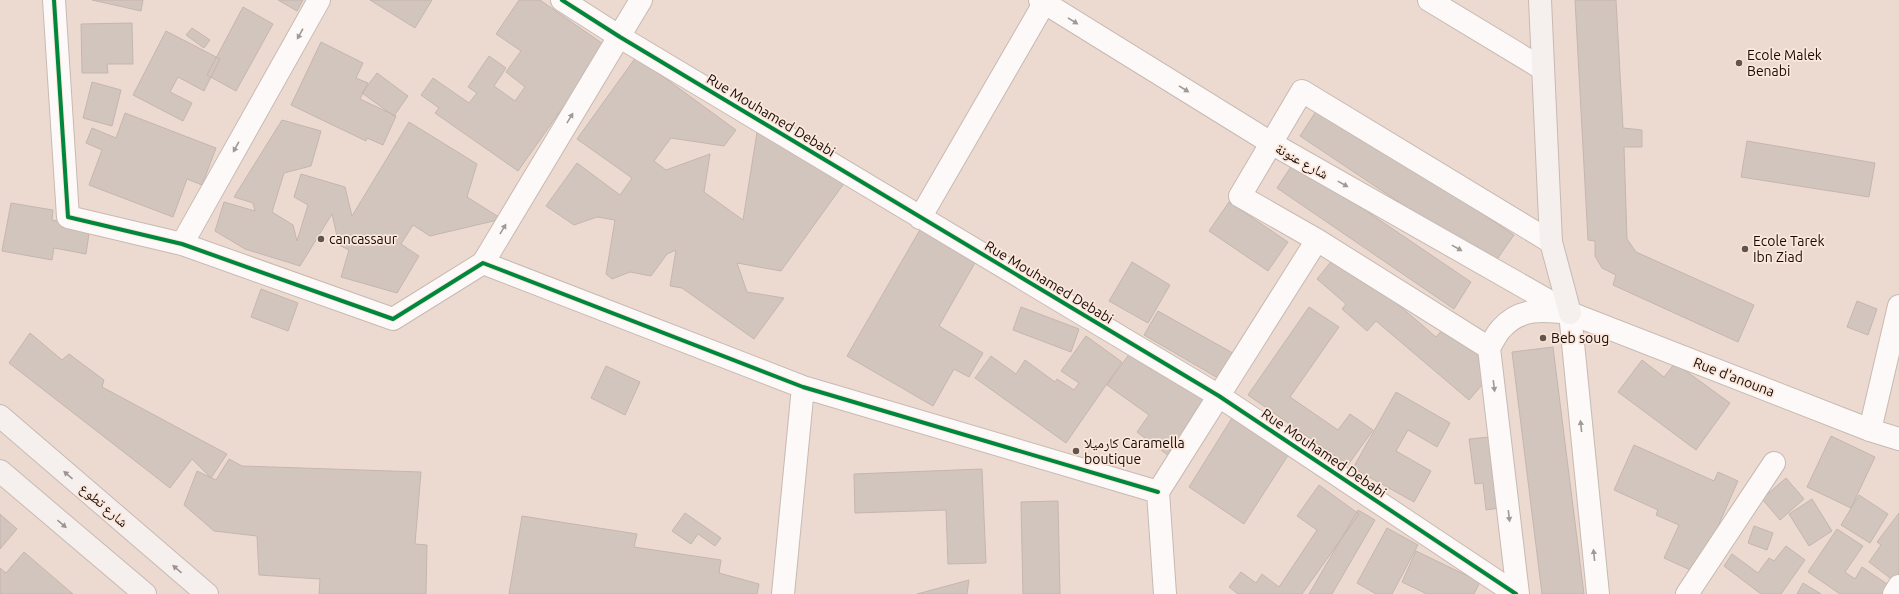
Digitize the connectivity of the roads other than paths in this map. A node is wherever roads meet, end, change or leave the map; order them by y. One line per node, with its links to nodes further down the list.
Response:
1 (54, 0): 14 (street)
2 (319, 0): 14 (street, one-way to 14)
3 (562, 0): 8 (street, Rue Mouhamed Debabi)
4 (641, 0): 8 (street)
5 (1430, 0): 9 (street)
6 (1540, 0): 9 (main road)
7 (1043, 1): 10 (street, شارع عنونة, one-way to 10); 11 (street)
8 (620, 38): 11 (street, Rue Mouhamed Debabi); 15 (street, one-way to 8)
9 (1543, 69): 13 (main road)
10 (1271, 143): 12 (street); 13 (street); 17 (street, شارع عنونة, one-way to 17)
11 (920, 218): 20 (street, Rue Mouhamed Debabi)
12 (1317, 240): 18 (street); 20 (street)
13 (1551, 242): 17 (main road)
14 (182, 244): 15 (street)
15 (483, 263): 19 (street)
16 (1899, 306): 22 (street)
17 (1570, 313): 18 (street); 22 (street, Rue d'anouna); 33 (street, one-way to 17)
18 (1489, 348): 32 (street, one-way to 32)
19 (803, 387): 26 (street); 30 (street)
20 (1219, 396): 26 (street); 32 (street, Rue Mouhamed Debabi)
21 (0, 416): 29 (main road, شارع تطوع, one-way to 21)
22 (1870, 430): 23 (street, Rue d'anouna)
23 (1899, 439)
24 (1774, 463): 34 (street)
25 (0, 471): 28 (main road, one-way to 28)
26 (1158, 492): 31 (street)
27 (1899, 586): 35 (street)
28 (145, 594)
29 (207, 594)
30 (783, 594)
31 (1165, 594)
32 (1517, 594)
33 (1598, 594)
34 (1687, 594)
35 (1894, 594)

